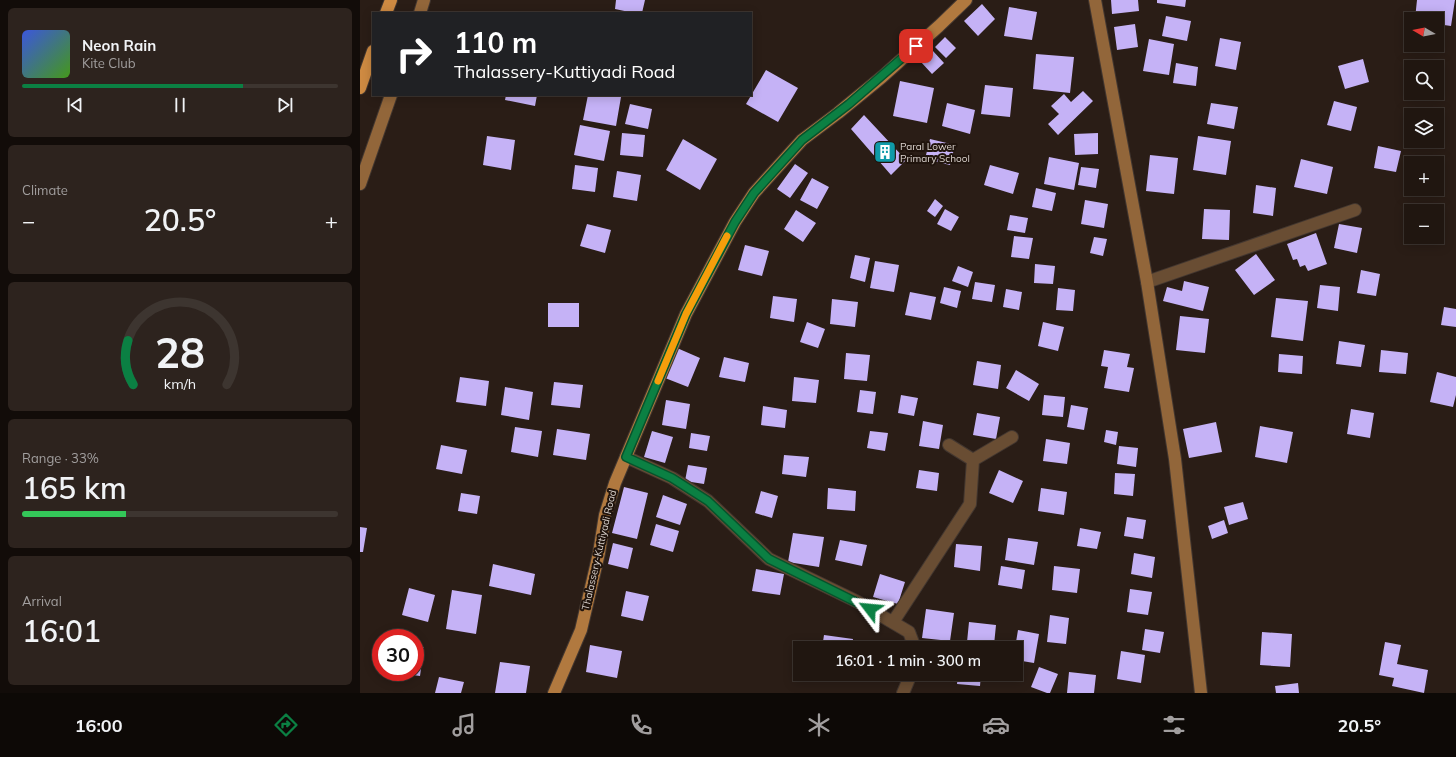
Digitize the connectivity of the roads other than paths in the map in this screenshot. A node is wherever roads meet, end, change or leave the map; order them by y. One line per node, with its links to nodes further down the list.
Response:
1 (391, 0): 5 (highway)
2 (424, 0): 6 (main road)
3 (966, 0): 15 (main road, Thalassery-Kuttiyadi Road)
4 (1095, 0): 12 (main road)
5 (386, 12)
6 (420, 12)
7 (372, 54): 8 (highway)
8 (360, 88)
9 (391, 96): 10 (main road)
10 (360, 184)
11 (1355, 210): 12 (street)
12 (1147, 282): 22 (main road)
13 (1012, 437): 16 (street)
14 (948, 445): 16 (street)
15 (626, 457): 17 (street); 20 (main road, Thalassery-Kuttiyadi Road)
16 (973, 460): 17 (street)
17 (894, 622): 18 (street)
18 (912, 641)
19 (908, 681): 21 (street)
20 (554, 693)
21 (903, 693)
22 (1201, 693)

